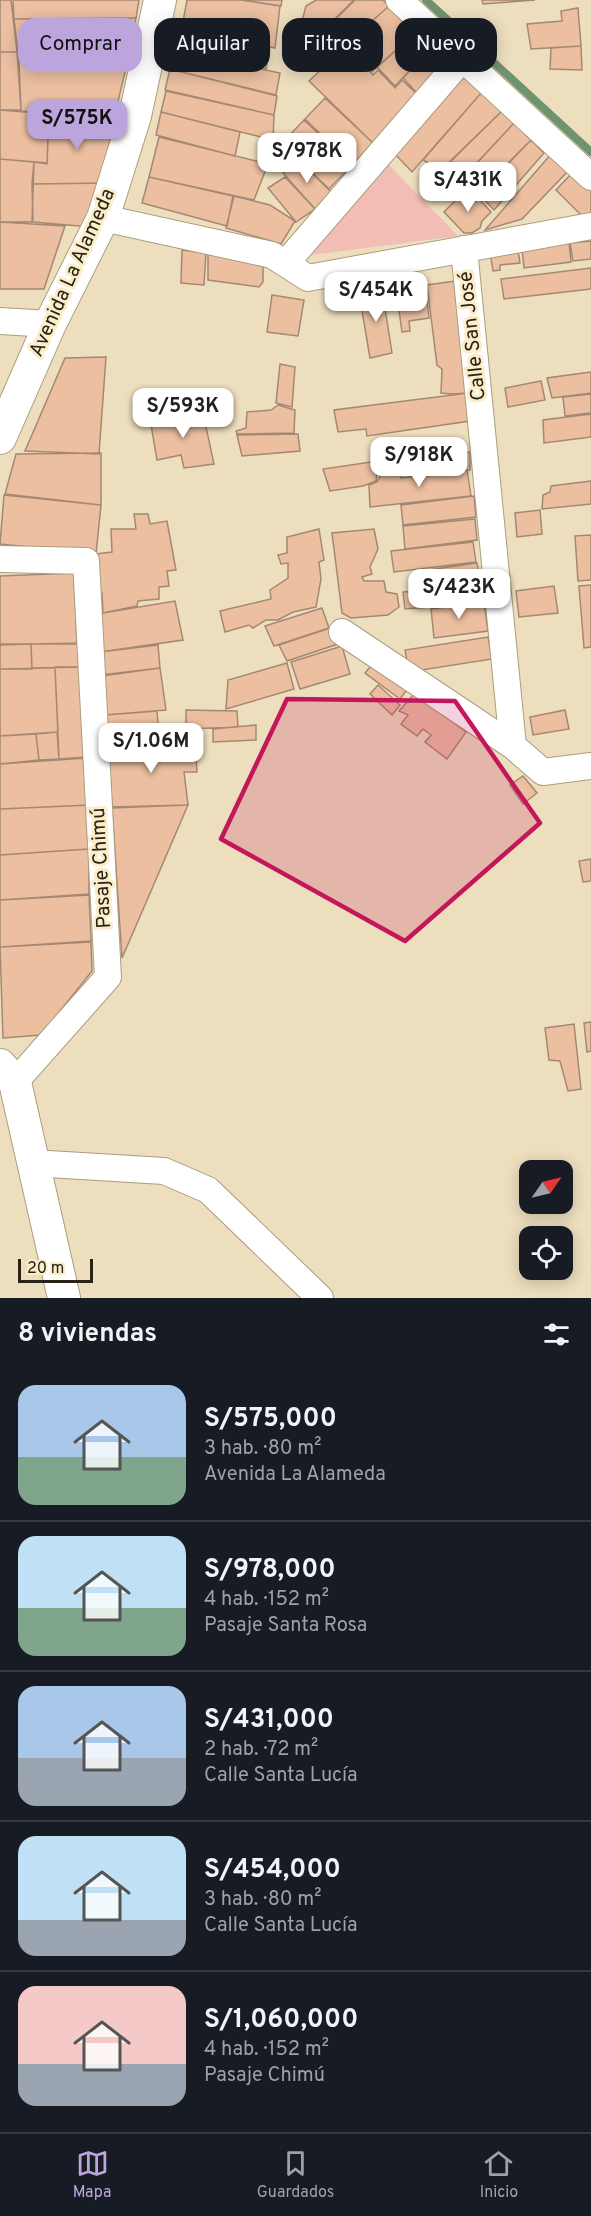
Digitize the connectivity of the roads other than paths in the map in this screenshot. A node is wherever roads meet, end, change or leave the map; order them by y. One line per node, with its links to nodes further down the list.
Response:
1 (160, 0): 7 (street, Avenida La Alameda)
2 (399, 0): 3 (street)
3 (418, 18)
4 (451, 72): 10 (street)
5 (476, 72): 6 (street)
6 (591, 177)
7 (103, 218): 10 (street); 12 (street, Avenida La Alameda)
8 (591, 226): 9 (street)
9 (465, 249): 10 (street); 16 (street, Calle San José)
10 (286, 263)
11 (0, 321): 12 (street)
12 (50, 324): 13 (street, Avenida La Alameda)
13 (0, 438)
14 (0, 559): 18 (street, Pasaje Chimú)
15 (342, 632): 16 (street)
16 (513, 746): 17 (street)
17 (591, 766)
18 (7, 1074): 19 (street)
19 (32, 1163): 20 (street); 21 (street)
20 (64, 1298)
21 (320, 1298)

